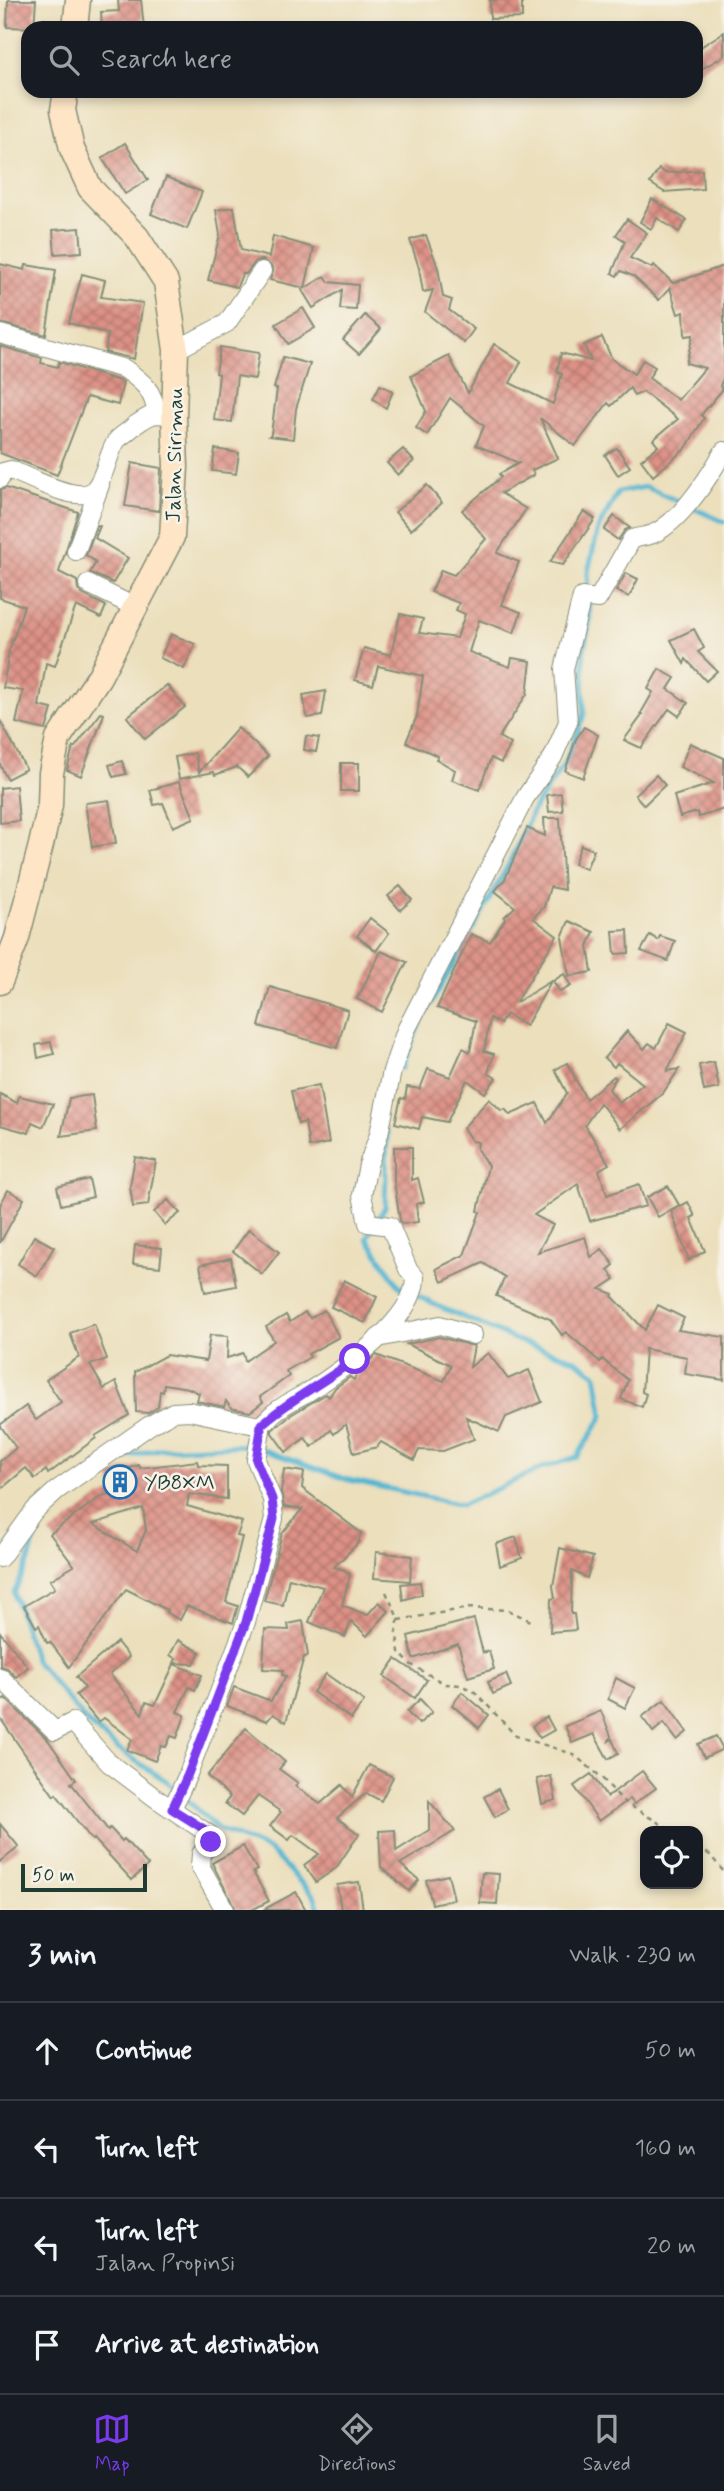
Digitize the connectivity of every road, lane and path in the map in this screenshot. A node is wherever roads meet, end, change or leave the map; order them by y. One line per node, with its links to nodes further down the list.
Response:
1 (78, 0): 2 (main road)
2 (76, 21)
3 (65, 98): 6 (main road, Jalan Sirimau)
4 (262, 271): 6 (street)
5 (0, 334): 7 (street)
6 (176, 350): 7 (main road, Jalan Sirimau)
7 (165, 414): 10 (street); 13 (main road, Jalan Sirimau)
8 (724, 451): 16 (street)
9 (0, 479): 10 (street)
10 (97, 486): 11 (street)
11 (76, 551)
12 (88, 584): 13 (street)
13 (137, 608): 14 (main road, Jalan Sirimau)
14 (0, 982)
15 (473, 1335): 16 (street)
16 (378, 1338): 17 (street)
17 (260, 1428): 18 (street); 23 (street)
18 (0, 1558)
19 (386, 1592): 20 (path)
20 (399, 1620): 21 (path); 24 (path)
21 (531, 1621)
22 (0, 1677): 23 (street)
23 (173, 1806): 27 (street)
24 (664, 1826)
25 (703, 1850): 26 (path)
26 (724, 1872)
27 (225, 1910)

